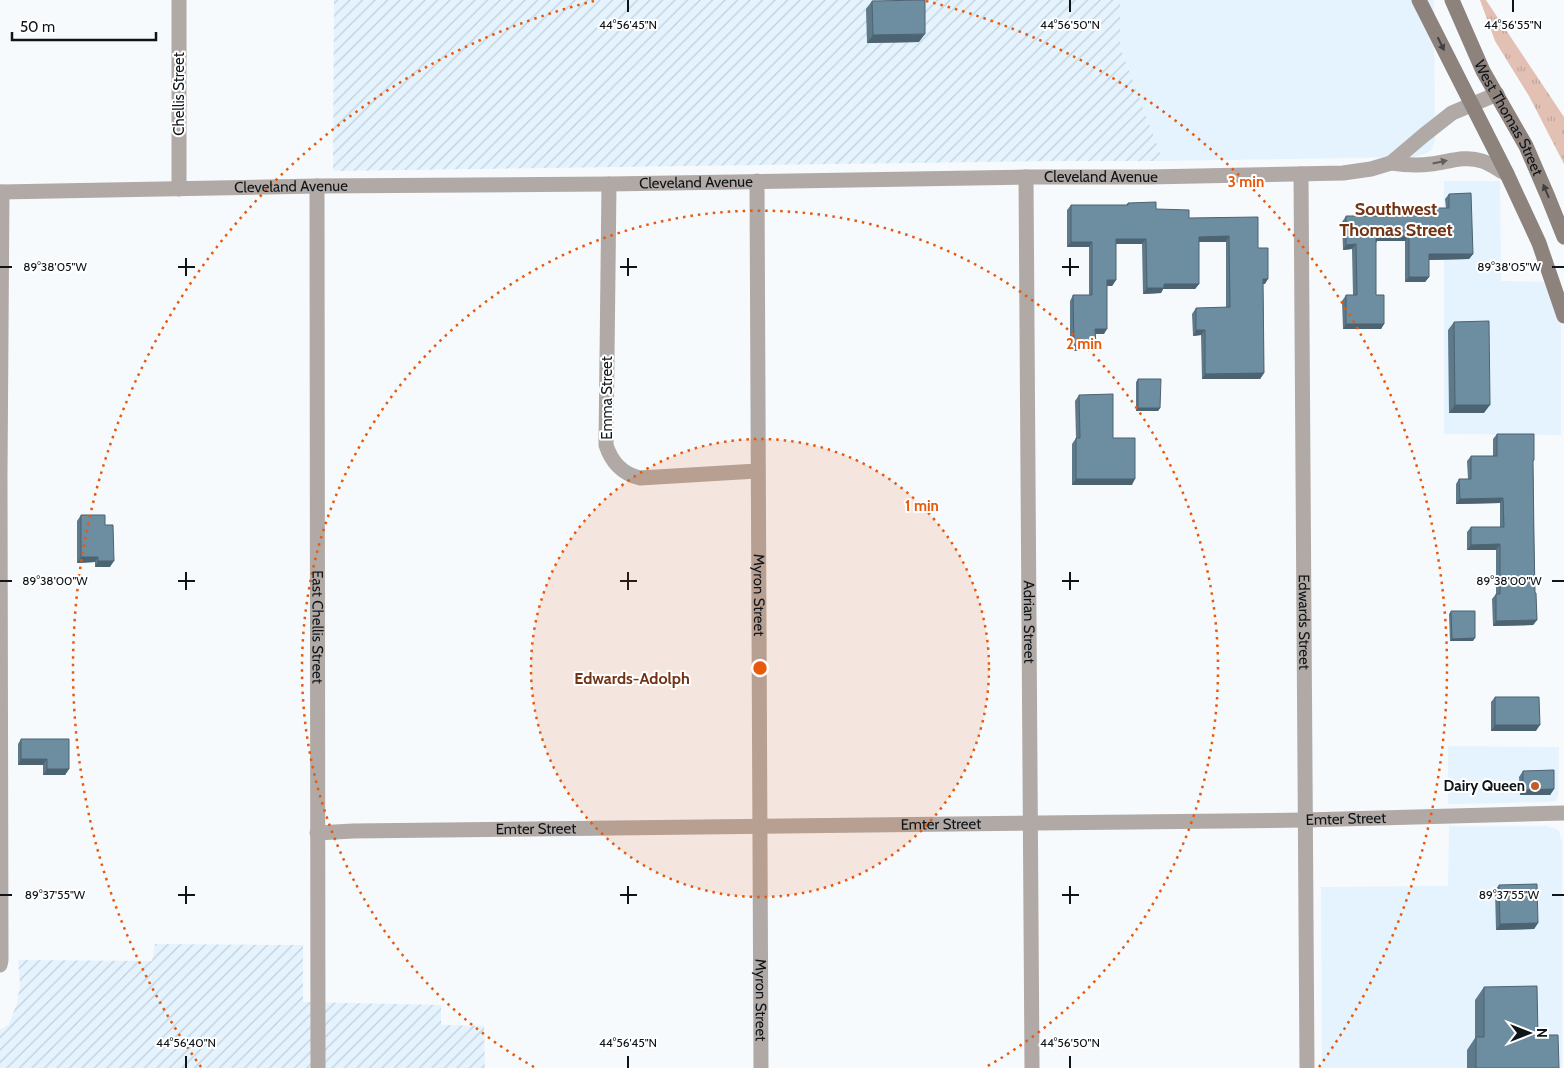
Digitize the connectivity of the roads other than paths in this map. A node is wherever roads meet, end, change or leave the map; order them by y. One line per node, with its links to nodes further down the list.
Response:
1 (179, 0): 13 (street, Chellis Street)
2 (1419, 0): 5 (main road, West Thomas Street, one-way to 5)
3 (1452, 0): 4 (main road, West Thomas Street)
4 (1497, 94): 5 (street, Cleveland Avenue); 15 (main road, West Thomas Street, one-way to 4)
5 (1471, 104): 6 (street, Cleveland Avenue); 8 (main road, West Thomas Street)
6 (1391, 163): 7 (street, Cleveland Avenue); 8 (street, Cleveland Avenue, one-way to 8)
7 (1300, 174): 9 (street, Cleveland Avenue); 19 (street, Edwards Street)
8 (1507, 174): 16 (main road, West Thomas Street)
9 (1026, 177): 10 (street, Cleveland Avenue); 20 (street, Adrian Street)
10 (757, 181): 11 (street, Cleveland Avenue); 17 (street, Myron Street)
11 (609, 184): 12 (street, Cleveland Avenue); 17 (street, Emma Street)
12 (317, 186): 13 (street, Cleveland Avenue); 22 (street, East Chellis Street)
13 (179, 189): 14 (street, Cleveland Avenue)
14 (1, 192): 23 (street)
15 (1564, 237)
16 (1564, 316)
17 (757, 471): 21 (street, Myron Street)
18 (1564, 812): 19 (street, Emter Street)
19 (1305, 820): 20 (street, Emter Street); 27 (street, Edwards Street)
20 (1030, 823): 21 (street, Emter Street); 26 (street, Adrian Street)
21 (759, 826): 22 (street, Emter Street); 25 (street, Myron Street)
22 (317, 833): 24 (street, East Chellis Street)
23 (0, 965)
24 (318, 1068)
25 (761, 1068)
26 (1032, 1068)
27 (1307, 1068)

